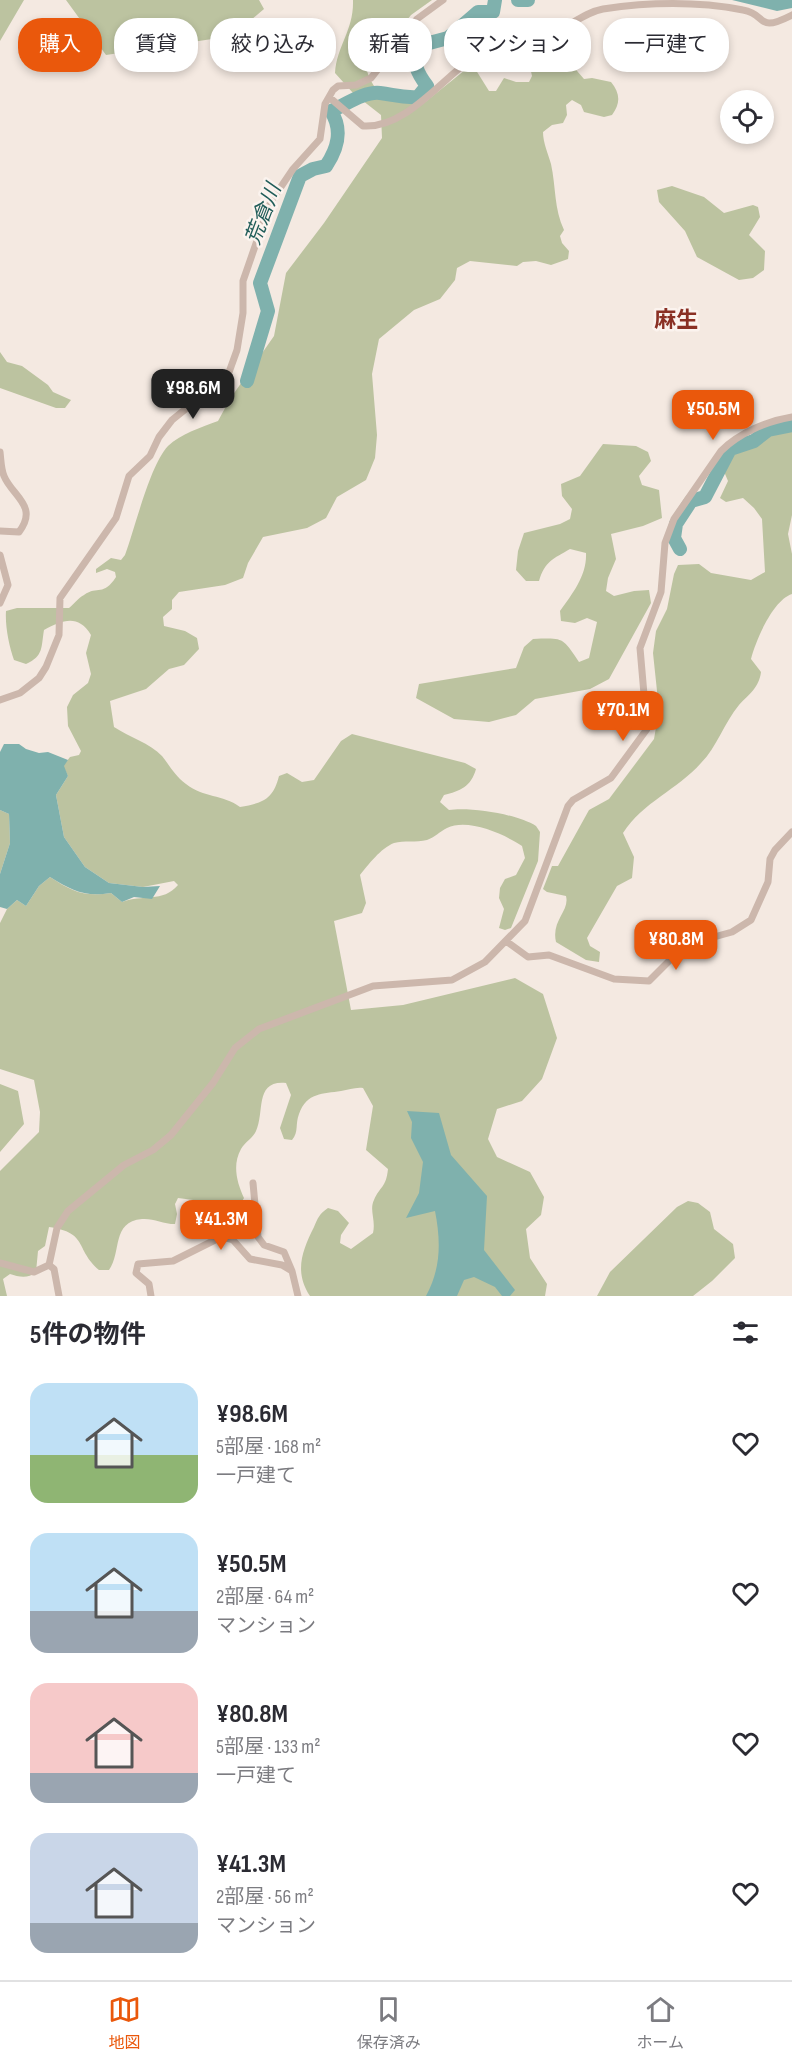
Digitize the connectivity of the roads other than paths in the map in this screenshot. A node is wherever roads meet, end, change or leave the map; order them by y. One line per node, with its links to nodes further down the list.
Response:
1 (443, 0): 3 (street)
2 (792, 15): 3 (street)
3 (328, 97): 9 (street)
4 (792, 417): 11 (street)
5 (0, 452): 6 (street)
6 (0, 531)
7 (0, 555): 8 (street)
8 (0, 603)
9 (0, 700)
10 (792, 832): 11 (street)
11 (506, 941): 14 (street)
12 (253, 1183): 15 (street)
13 (0, 1263): 14 (street)
14 (49, 1264): 16 (street)
15 (292, 1271): 17 (street); 18 (street)
16 (59, 1296)
17 (151, 1296)
18 (298, 1296)

